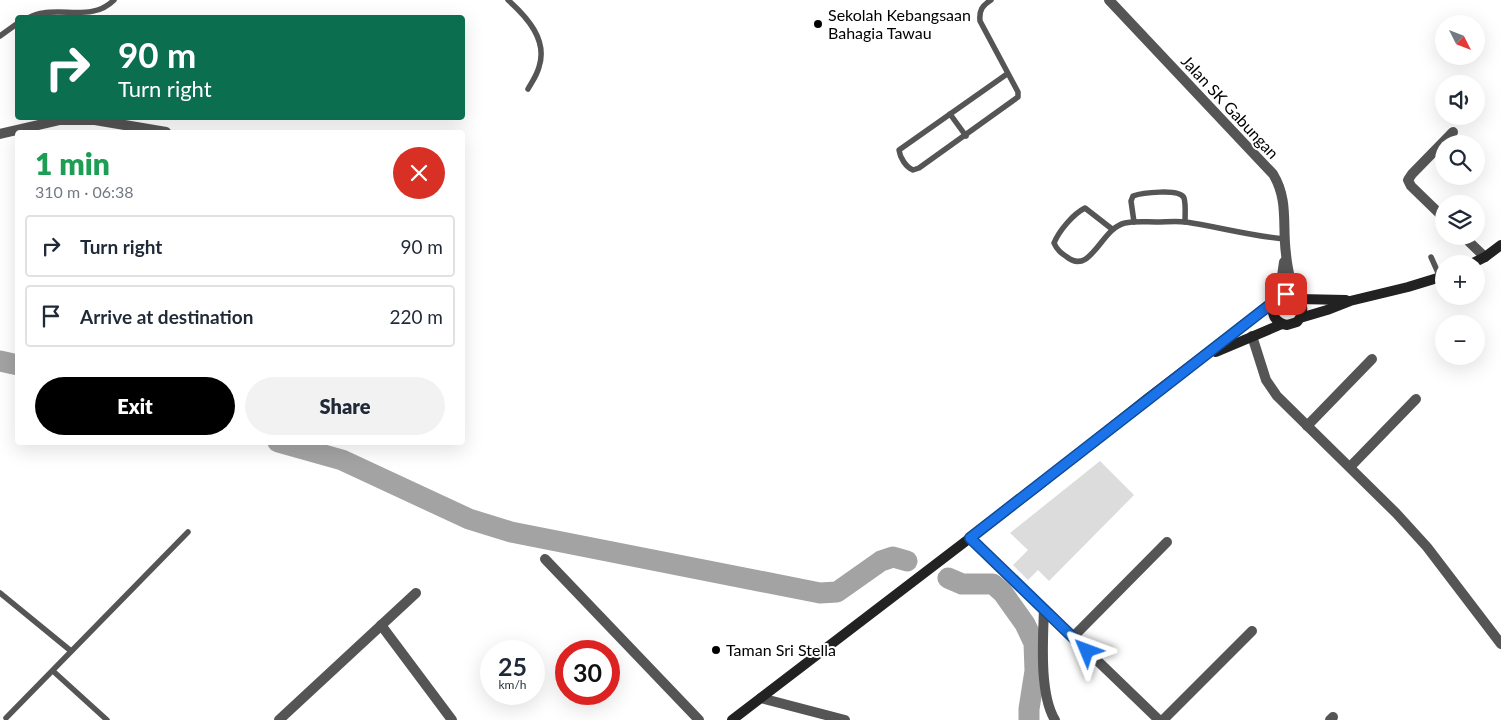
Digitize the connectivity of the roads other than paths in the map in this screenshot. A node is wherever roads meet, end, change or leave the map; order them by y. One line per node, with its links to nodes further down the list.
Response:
1 (114, 0): 5 (lane)
2 (508, 0): 9 (lane)
3 (991, 0): 8 (lane)
4 (1110, 0): 25 (street, Jalan SK Gabungan)
5 (36, 15)
6 (15, 25): 7 (lane)
7 (0, 36)
8 (1007, 74): 10 (lane); 20 (lane)
9 (528, 89)
10 (950, 114): 20 (lane); 20 (lane)
11 (60, 120): 14 (street)
12 (60, 120): 16 (street)
13 (95, 120): 17 (street)
14 (95, 120)
15 (15, 130): 19 (street)
16 (17, 130)
17 (154, 130)
18 (1453, 132): 21 (street)
19 (0, 134)
20 (966, 136)
21 (1435, 209)
22 (1134, 222): 23 (lane); 23 (lane); 24 (lane)
23 (1185, 222): 25 (lane)
24 (1112, 229): 24 (lane)
25 (1285, 239): 28 (street, Jalan SK Gabungan)
26 (1472, 245): 29 (street)
27 (1501, 245): 31 (street)
28 (1286, 254): 34 (street, Jalan SK Gabungan); 35 (street, Jalan SK Gabungan)
29 (1483, 255)
30 (1431, 257): 32 (lane)
31 (1485, 257)
32 (1435, 264)
33 (1435, 278): 36 (street)
34 (1296, 297): 35 (street); 36 (street); 37 (street)
35 (1277, 299): 38 (street); 41 (street)
36 (1350, 301): 37 (street)
37 (1300, 318): 38 (street)
38 (1282, 324): 39 (street)
39 (1252, 336): 41 (street); 43 (street)
40 (1372, 359): 43 (street)
41 (1197, 361): 46 (street)
42 (1416, 399): 44 (street)
43 (1307, 426): 44 (street)
44 (1350, 467): 55 (street)
45 (188, 532): 56 (lane)
46 (970, 538): 51 (street); 58 (street)
47 (1167, 542): 54 (street)
48 (545, 559): 63 (street)
49 (0, 593): 56 (lane)
50 (416, 593): 52 (street)
51 (1044, 609): 54 (street); 66 (street)
52 (381, 625): 61 (street); 62 (street)
53 (1252, 631): 68 (street)
54 (1073, 637): 67 (street)
55 (1501, 644)
56 (71, 651): 57 (lane)
57 (53, 671): 59 (lane); 60 (lane)
58 (761, 698): 64 (street); 65 (street)
59 (6, 718)
60 (107, 720)
61 (279, 720)
62 (452, 720)
63 (700, 720)
64 (732, 720)
65 (844, 720)
66 (1055, 720)
67 (1159, 720)
68 (1163, 720)

